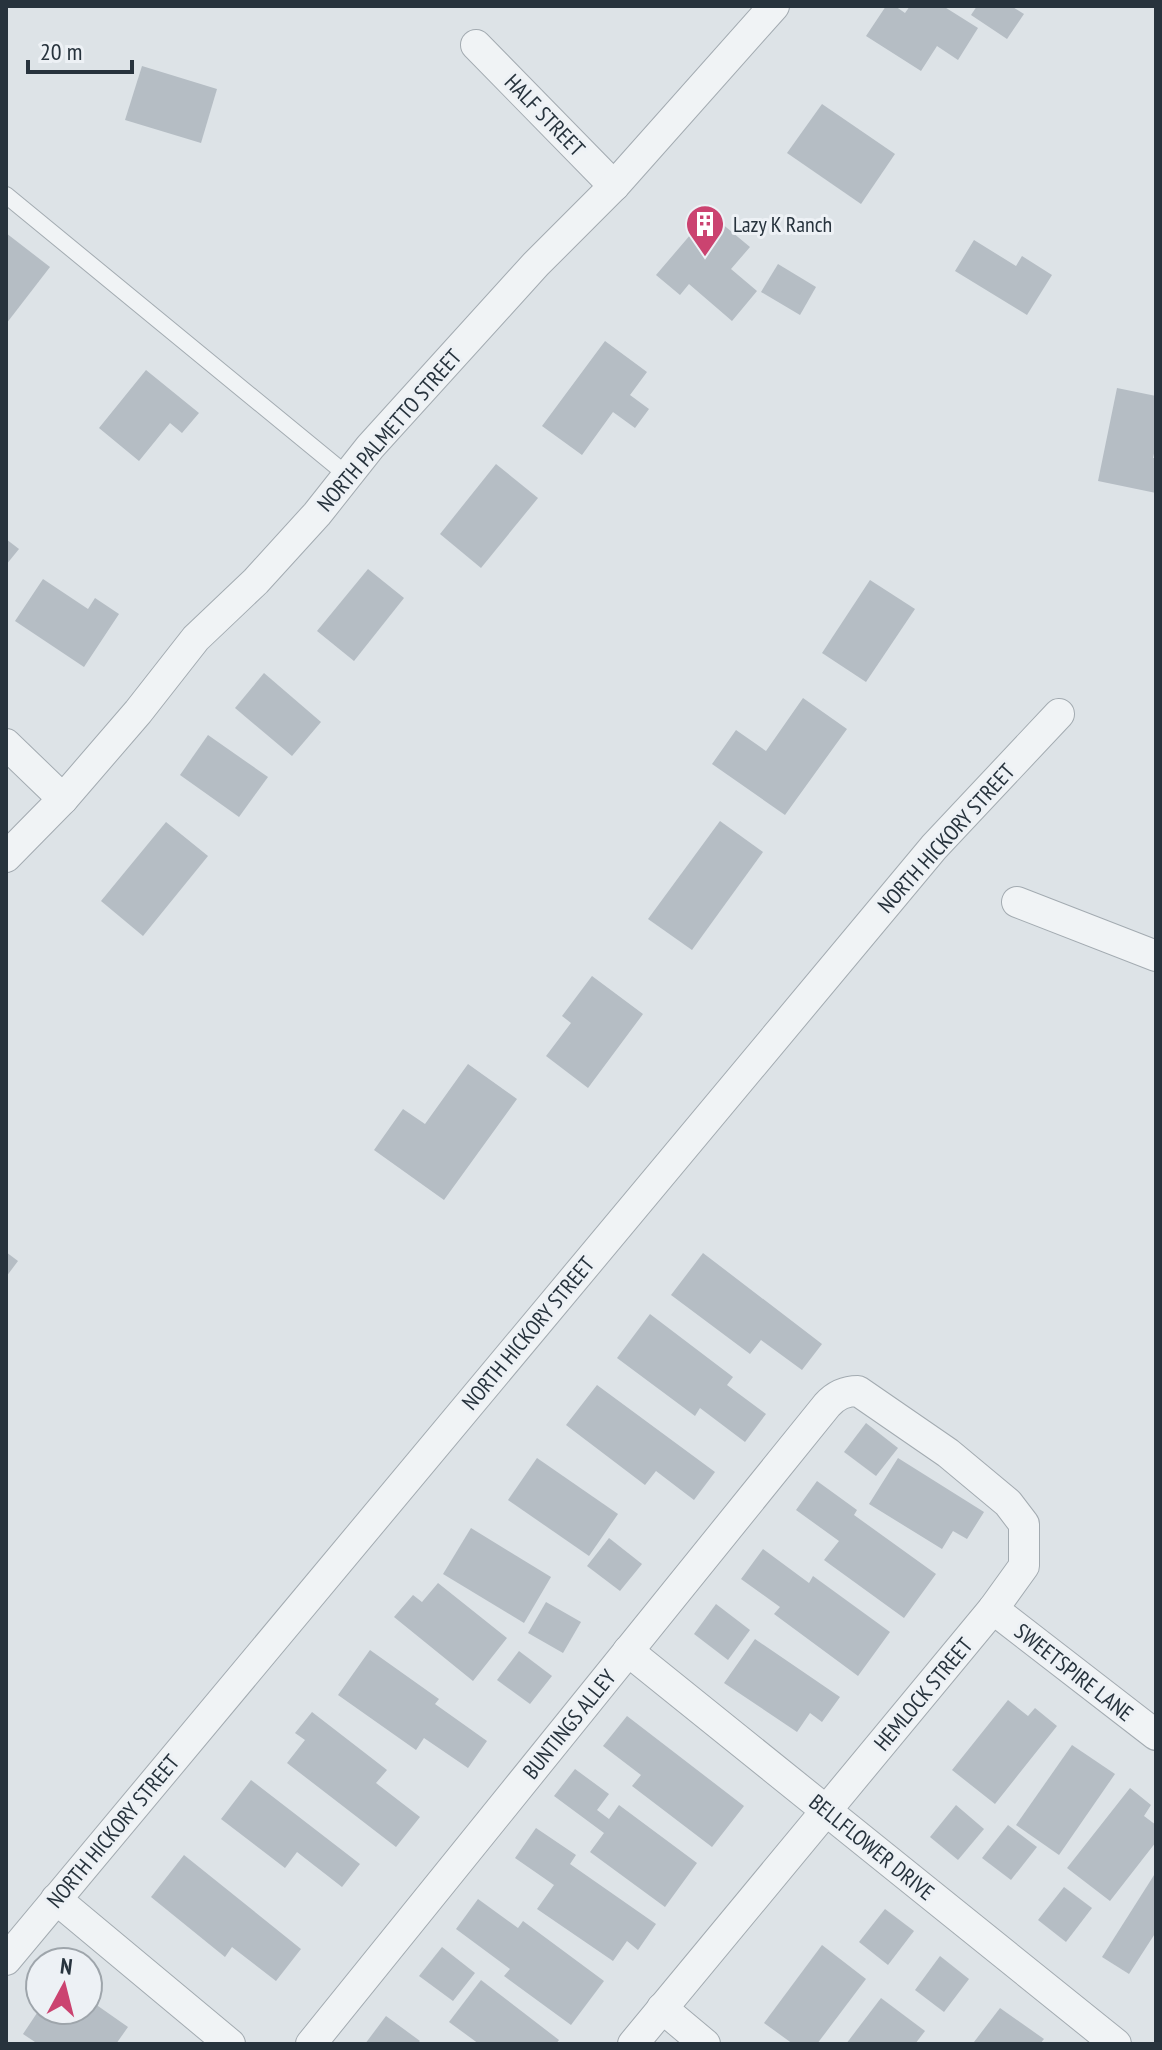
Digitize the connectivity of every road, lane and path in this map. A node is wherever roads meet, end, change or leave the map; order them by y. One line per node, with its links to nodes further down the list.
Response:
1 (774, 6): 3 (street, NORTH PALMETTO STREET)
2 (476, 45): 3 (street, HALF STREET)
3 (614, 186): 5 (street, NORTH PALMETTO STREET)
4 (6, 195): 5 (lane)
5 (347, 475): 8 (street, NORTH PALMETTO STREET)
6 (1059, 714): 17 (street, NORTH HICKORY STREET)
7 (6, 744): 8 (street)
8 (63, 799): 9 (street, NORTH PALMETTO STREET)
9 (6, 857)
10 (1017, 902): 11 (street)
11 (1156, 956)
12 (827, 1405): 13 (street, HEMLOCK STREET); 14 (street, BUNTINGS ALLEY)
13 (993, 1609): 15 (street, SWEETSPIRE LANE); 16 (street, HEMLOCK STREET)
14 (628, 1651): 16 (street, BELLFLOWER DRIVE); 21 (street, BUNTINGS ALLEY)
15 (1156, 1735)
16 (826, 1811): 19 (street, HEMLOCK STREET); 24 (street, BELLFLOWER DRIVE)
17 (56, 1899): 18 (street, NORTH HICKORY STREET); 20 (street)
18 (6, 1960)
19 (662, 2008): 22 (street, HEMLOCK STREET); 23 (street)
20 (230, 2044)
21 (311, 2044)
22 (633, 2044)
23 (705, 2044)
24 (1116, 2044)

